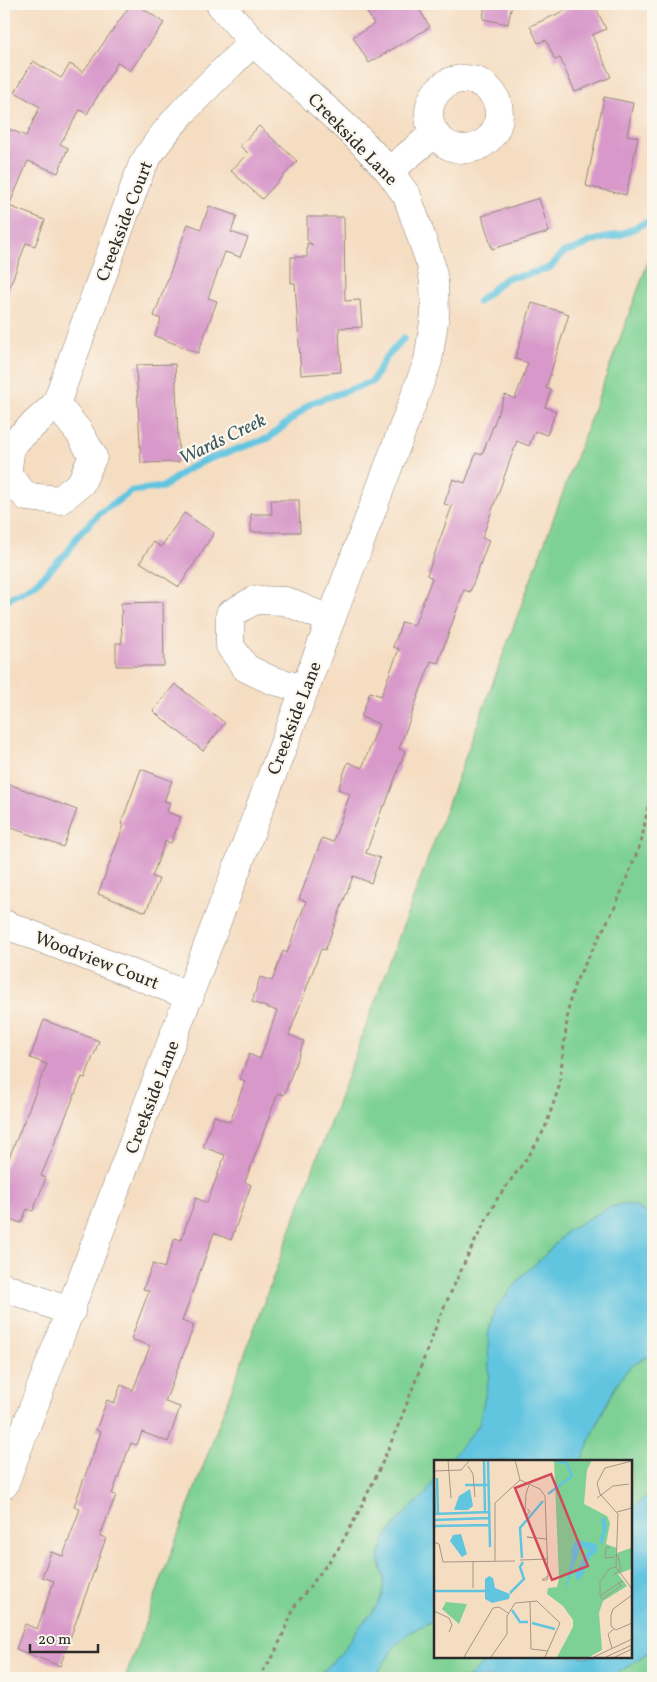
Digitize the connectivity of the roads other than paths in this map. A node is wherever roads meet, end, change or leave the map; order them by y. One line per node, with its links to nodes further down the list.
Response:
1 (220, 4): 2 (street, Creekside Lane)
2 (253, 42): 4 (street, Creekside Lane); 5 (street, Creekside Court)
3 (435, 133): 4 (street)
4 (389, 171): 6 (street, Creekside Lane)
5 (56, 404)
6 (331, 620): 7 (street, Creekside Lane); 7 (street)
7 (305, 689): 9 (street, Creekside Lane)
8 (4, 924): 9 (street, Woodview Court)
9 (190, 996): 11 (street, Creekside Lane)
10 (4, 1287): 11 (street)
11 (71, 1312): 12 (street, Creekside Lane)
12 (4, 1485)

